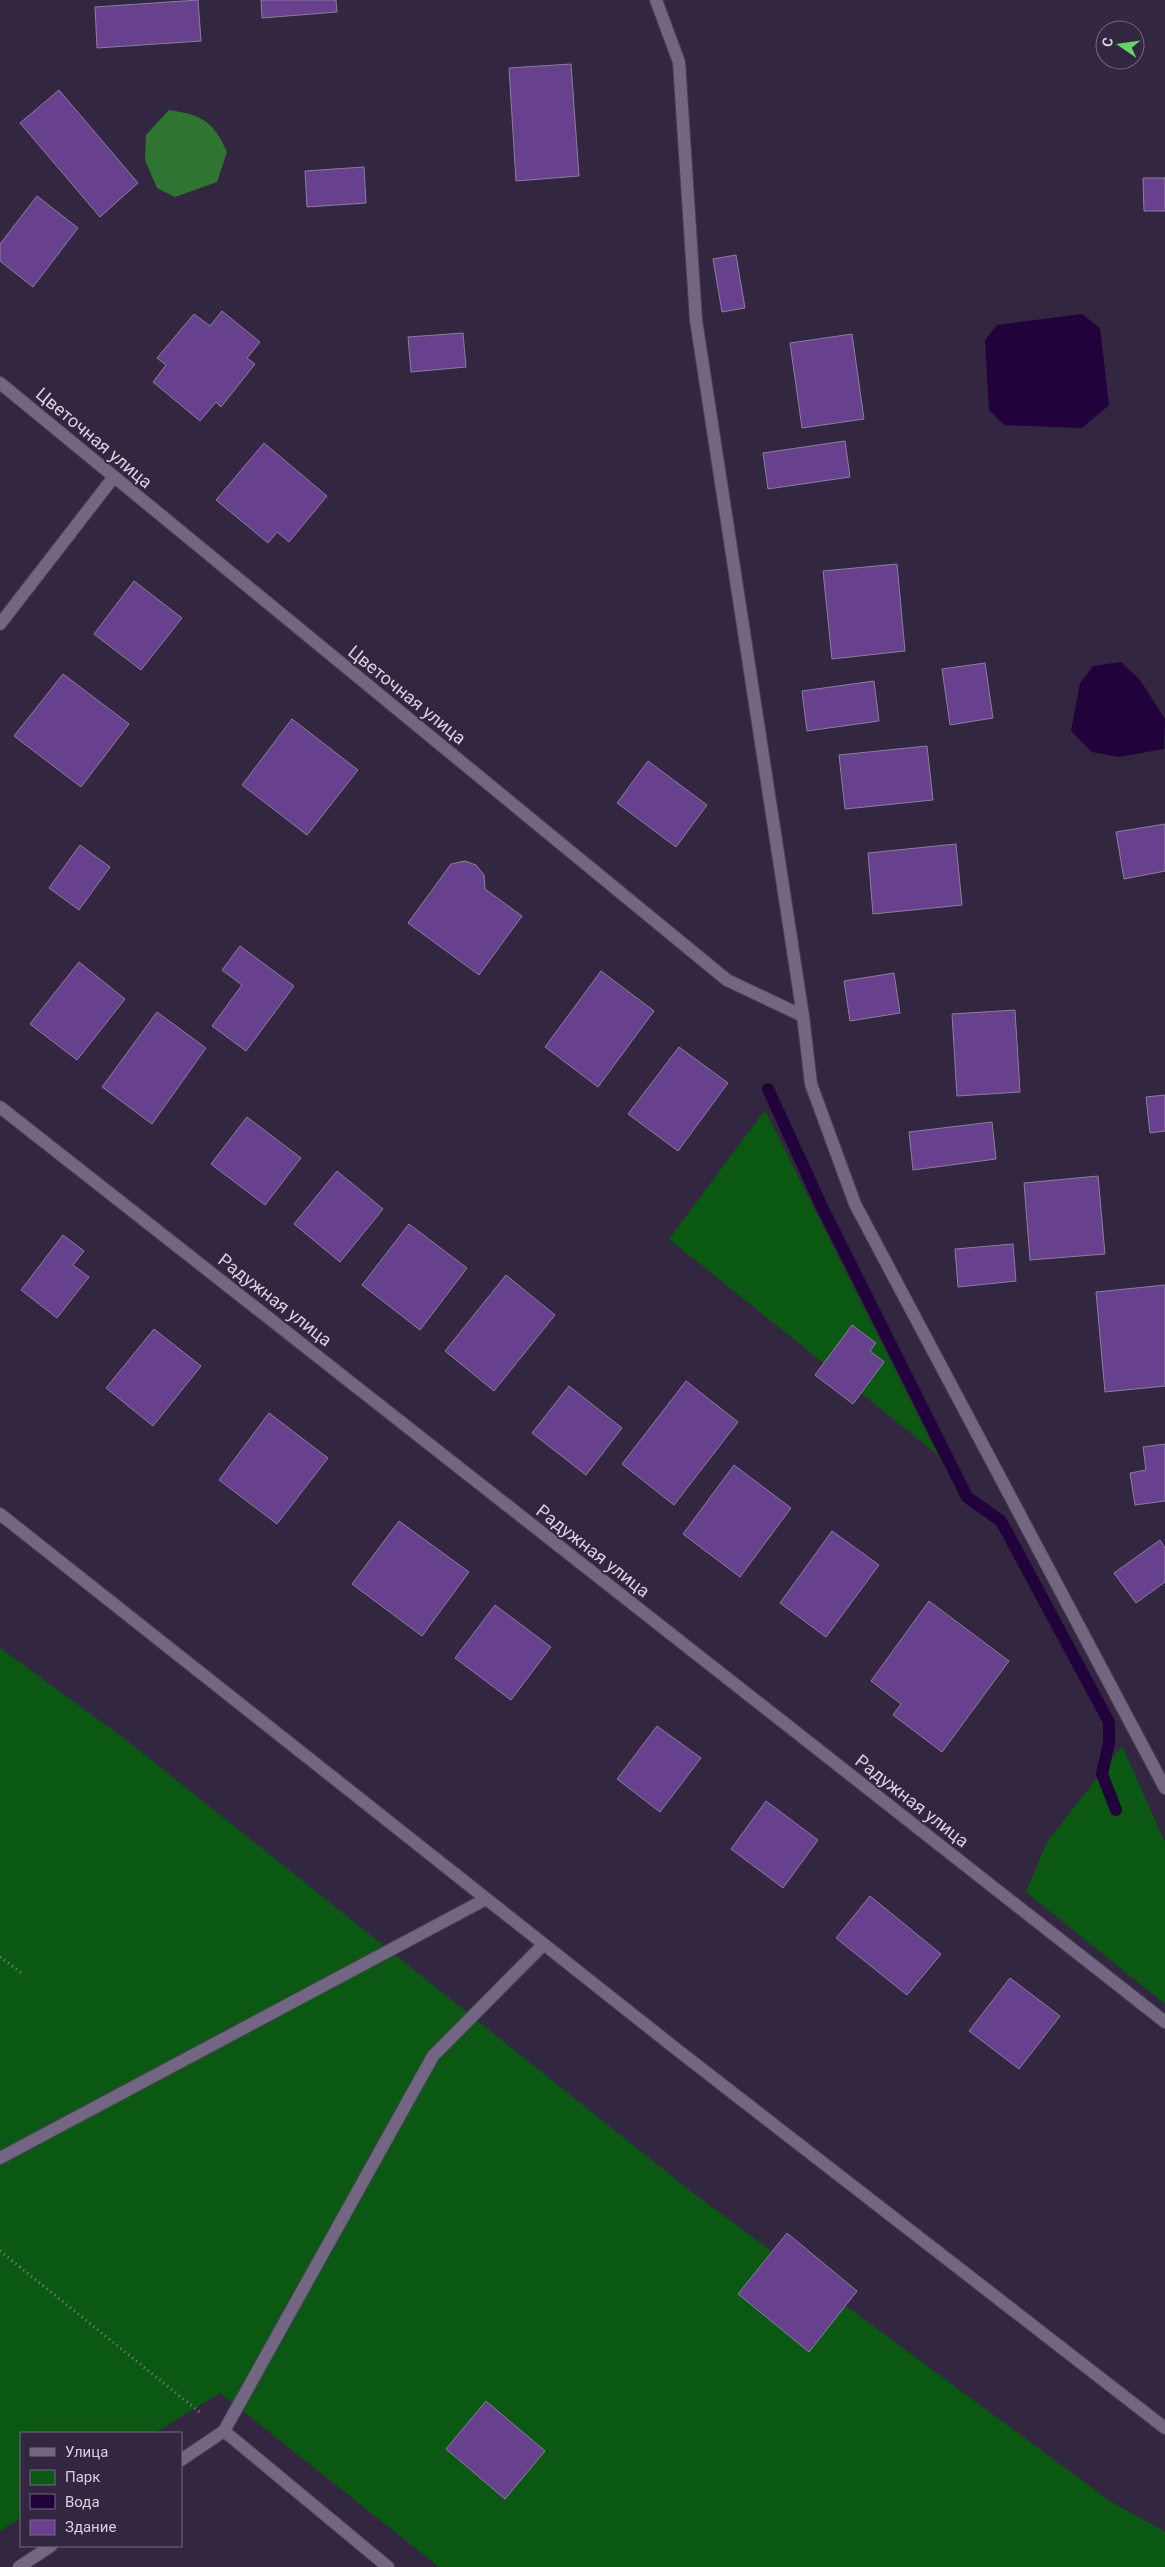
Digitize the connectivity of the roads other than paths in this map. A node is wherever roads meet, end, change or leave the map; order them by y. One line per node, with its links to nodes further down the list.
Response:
1 (656, 0): 5 (street)
2 (0, 383): 3 (street, Цветочная улица)
3 (113, 478): 4 (street); 5 (street, Цветочная улица)
4 (0, 624)
5 (803, 1016): 8 (street)
6 (0, 1107): 11 (street, Радужная улица)
7 (0, 1514): 9 (street)
8 (1165, 1788)
9 (486, 1899): 10 (street); 12 (street)
10 (543, 1945): 13 (street); 14 (street)
11 (1165, 2022)
12 (0, 2158)
13 (1165, 2428)
14 (224, 2431): 15 (street); 18 (street)
15 (182, 2459)
16 (49, 2547): 17 (street)
17 (19, 2567)
18 (388, 2567)

